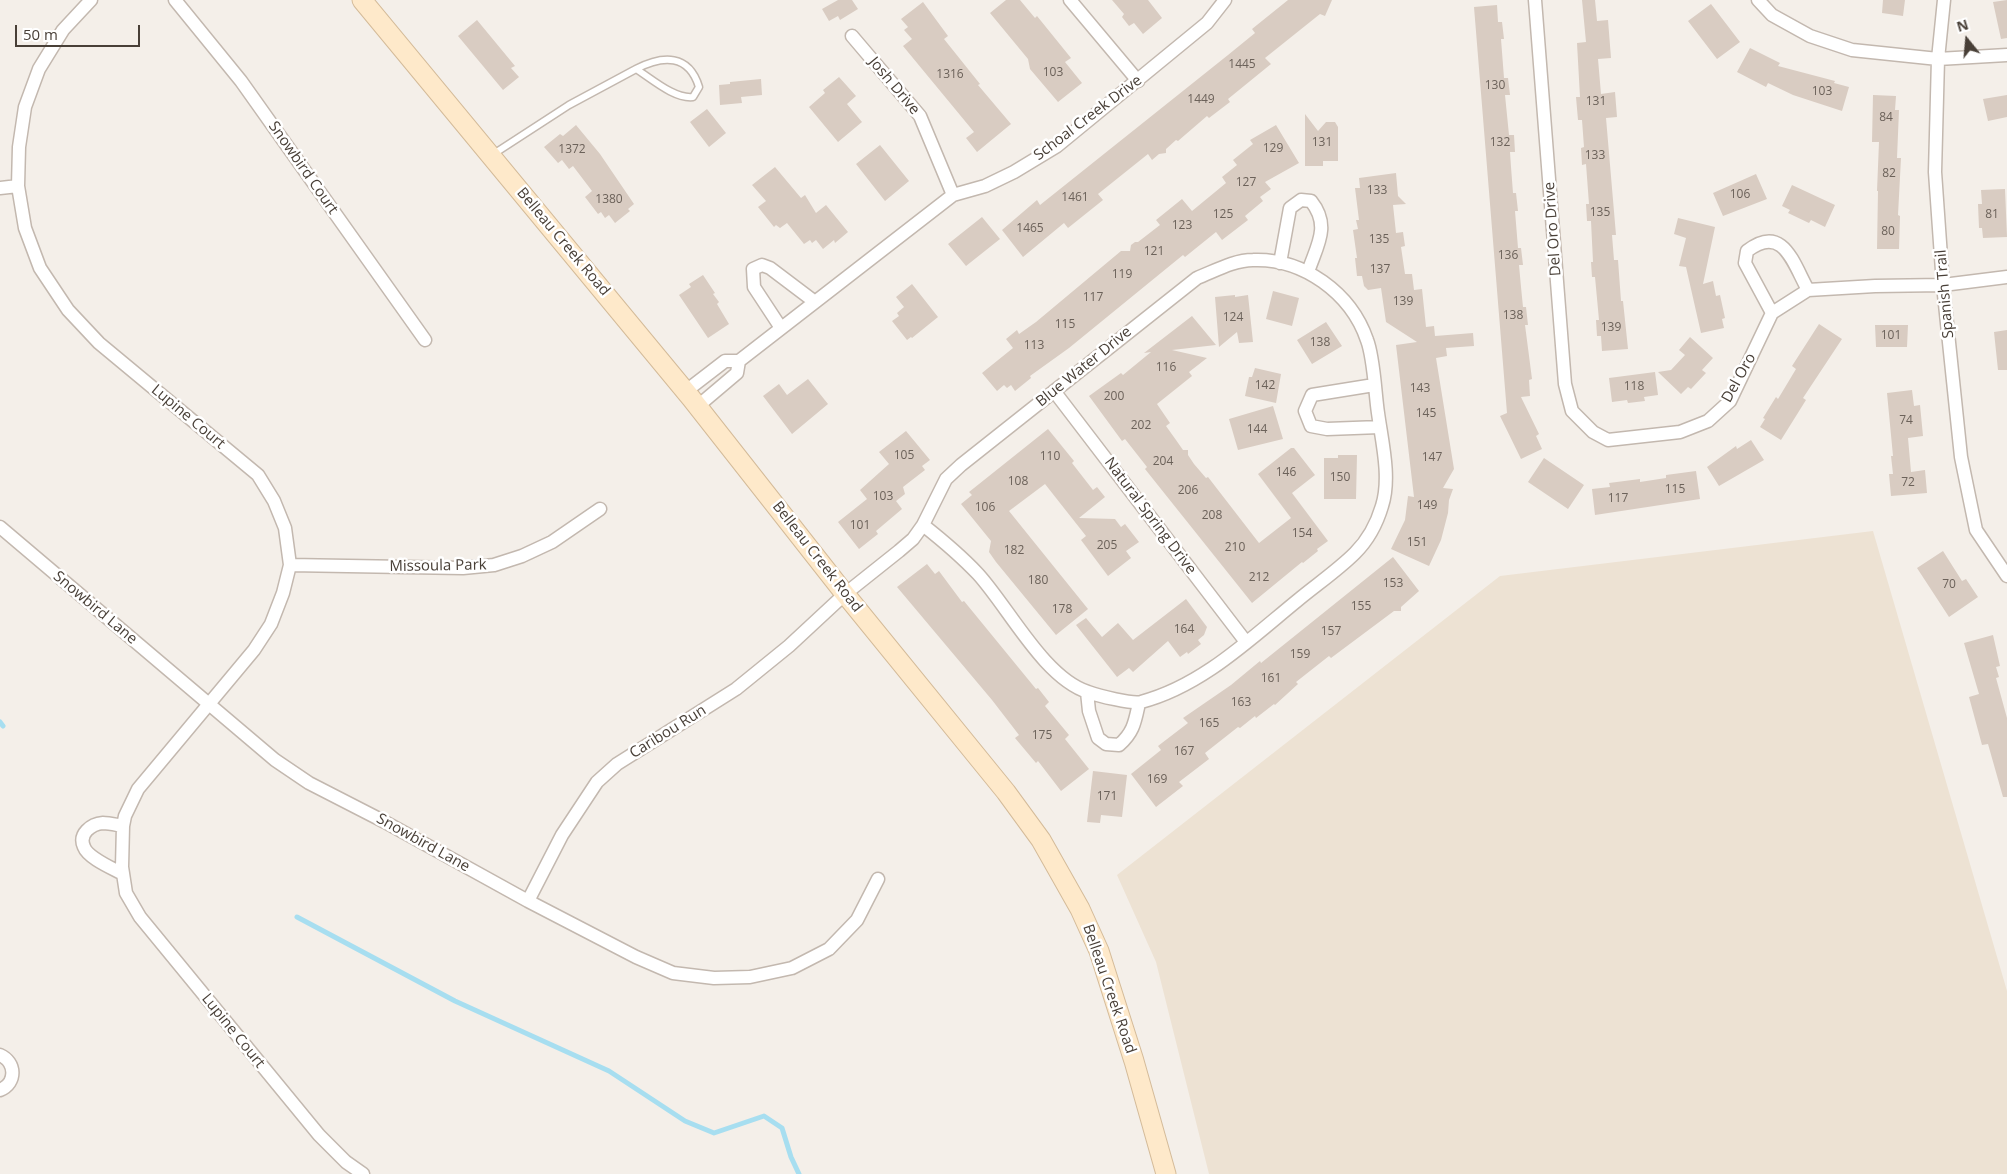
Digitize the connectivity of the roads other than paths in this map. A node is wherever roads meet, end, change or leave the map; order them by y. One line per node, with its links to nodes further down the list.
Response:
1 (90, 0): 15 (street, Lupine Court)
2 (175, 0): 26 (street, Snowbird Court)
3 (362, 0): 14 (main road, Belleau Creek Road)
4 (1070, 0): 13 (street)
5 (1225, 0): 13 (street, Schoal Creek Drive)
6 (1535, 0): 33 (street, Del Oro Drive)
7 (1758, 0): 11 (street)
8 (1944, 0): 11 (street, Spanish Trail)
9 (852, 36): 17 (street, Josh Drive)
10 (2007, 55): 11 (street)
11 (1938, 60): 21 (street, Spanish Trail)
12 (636, 69): 12 (lane); 14 (lane)
13 (1138, 81): 17 (street, Schoal Creek Drive)
14 (491, 155): 29 (main road, Belleau Creek Road)
15 (18, 186): 16 (street); 37 (street, Lupine Court)
16 (0, 188)
17 (953, 195): 23 (street, Schoal Creek Drive)
18 (1280, 263): 19 (street, Blue Water Drive); 19 (street); 30 (street, Blue Water Drive)
19 (1308, 272): 28 (street, Blue Water Drive)
20 (2007, 277): 21 (street)
21 (1943, 285): 22 (street); 38 (street, Spanish Trail)
22 (1808, 290): 24 (street, Del Oro); 24 (street)
23 (815, 302): 25 (street, Schoal Creek Drive); 25 (street)
24 (1772, 313): 33 (street, Del Oro)
25 (781, 328): 27 (street, Schoal Creek Drive)
26 (425, 340)
27 (739, 361): 29 (street, Schoal Creek Drive); 31 (street, Schoal Creek Drive)
28 (1374, 385): 32 (street, Blue Water Drive); 32 (street)
29 (686, 391): 31 (main road, Belleau Creek Road)
30 (1054, 391): 35 (street, Blue Water Drive); 40 (street, Natural Spring Drive)
31 (698, 406): 39 (main road, Belleau Creek Road)
32 (1380, 427): 40 (street, Blue Water Drive)
33 (1608, 440)
34 (600, 509): 37 (street, Missoula Park)
35 (923, 525): 39 (street, Blue Water Drive); 41 (street)
36 (0, 527): 43 (street, Snowbird Lane)
37 (290, 565): 43 (street, Lupine Court)
38 (2007, 576)
39 (845, 594): 47 (street, Caribou Run); 51 (main road, Belleau Creek Road)
40 (1246, 642): 42 (street, Blue Water Drive)
41 (1087, 692): 42 (street); 42 (street)
42 (1139, 703)
43 (209, 704): 44 (street, Lupine Court); 47 (street, Snowbird Lane)
44 (123, 826): 45 (street, Lupine Court); 45 (street)
45 (123, 874): 50 (street, Lupine Court)
46 (878, 880): 47 (street, Snowbird Lane)
47 (528, 901)
48 (0, 1055): 49 (street)
49 (0, 1090)
50 (363, 1174)
51 (1166, 1174)

